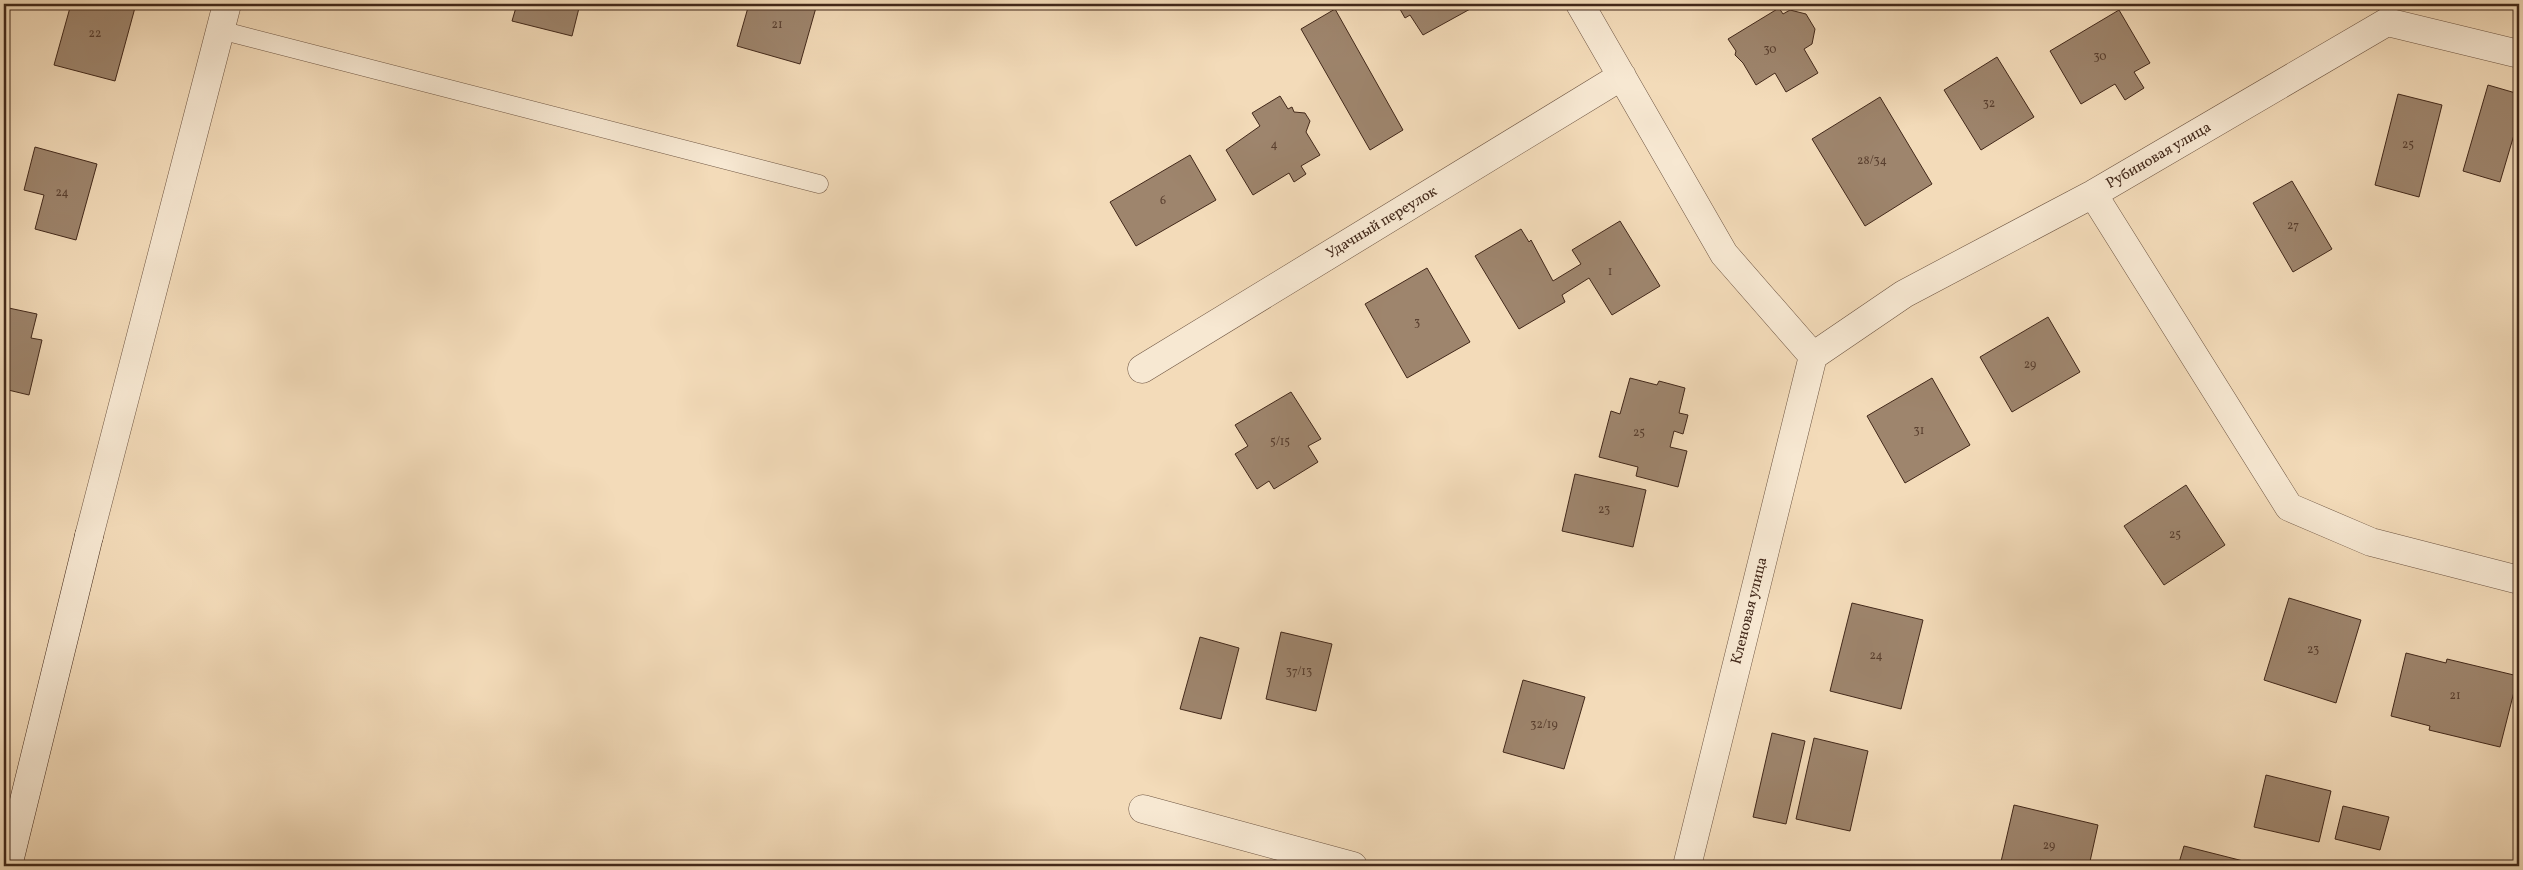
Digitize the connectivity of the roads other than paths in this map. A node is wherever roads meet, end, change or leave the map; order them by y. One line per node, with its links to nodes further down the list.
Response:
1 (227, 4): 4 (street)
2 (1580, 4): 6 (street)
3 (2382, 13): 5 (street, Рубиновая улица); 8 (street, Рубиновая улица)
4 (220, 30): 7 (lane); 13 (street)
5 (2519, 54)
6 (1622, 76): 9 (street); 10 (street, Удачный переулок)
7 (819, 184)
8 (2093, 194): 9 (street, Рубиновая улица); 11 (street)
9 (1813, 356): 15 (street, Кленовая улица)
10 (1142, 369)
11 (2519, 580)
12 (1143, 809): 14 (street)
13 (8, 866)
14 (1353, 866)
15 (1688, 866)

